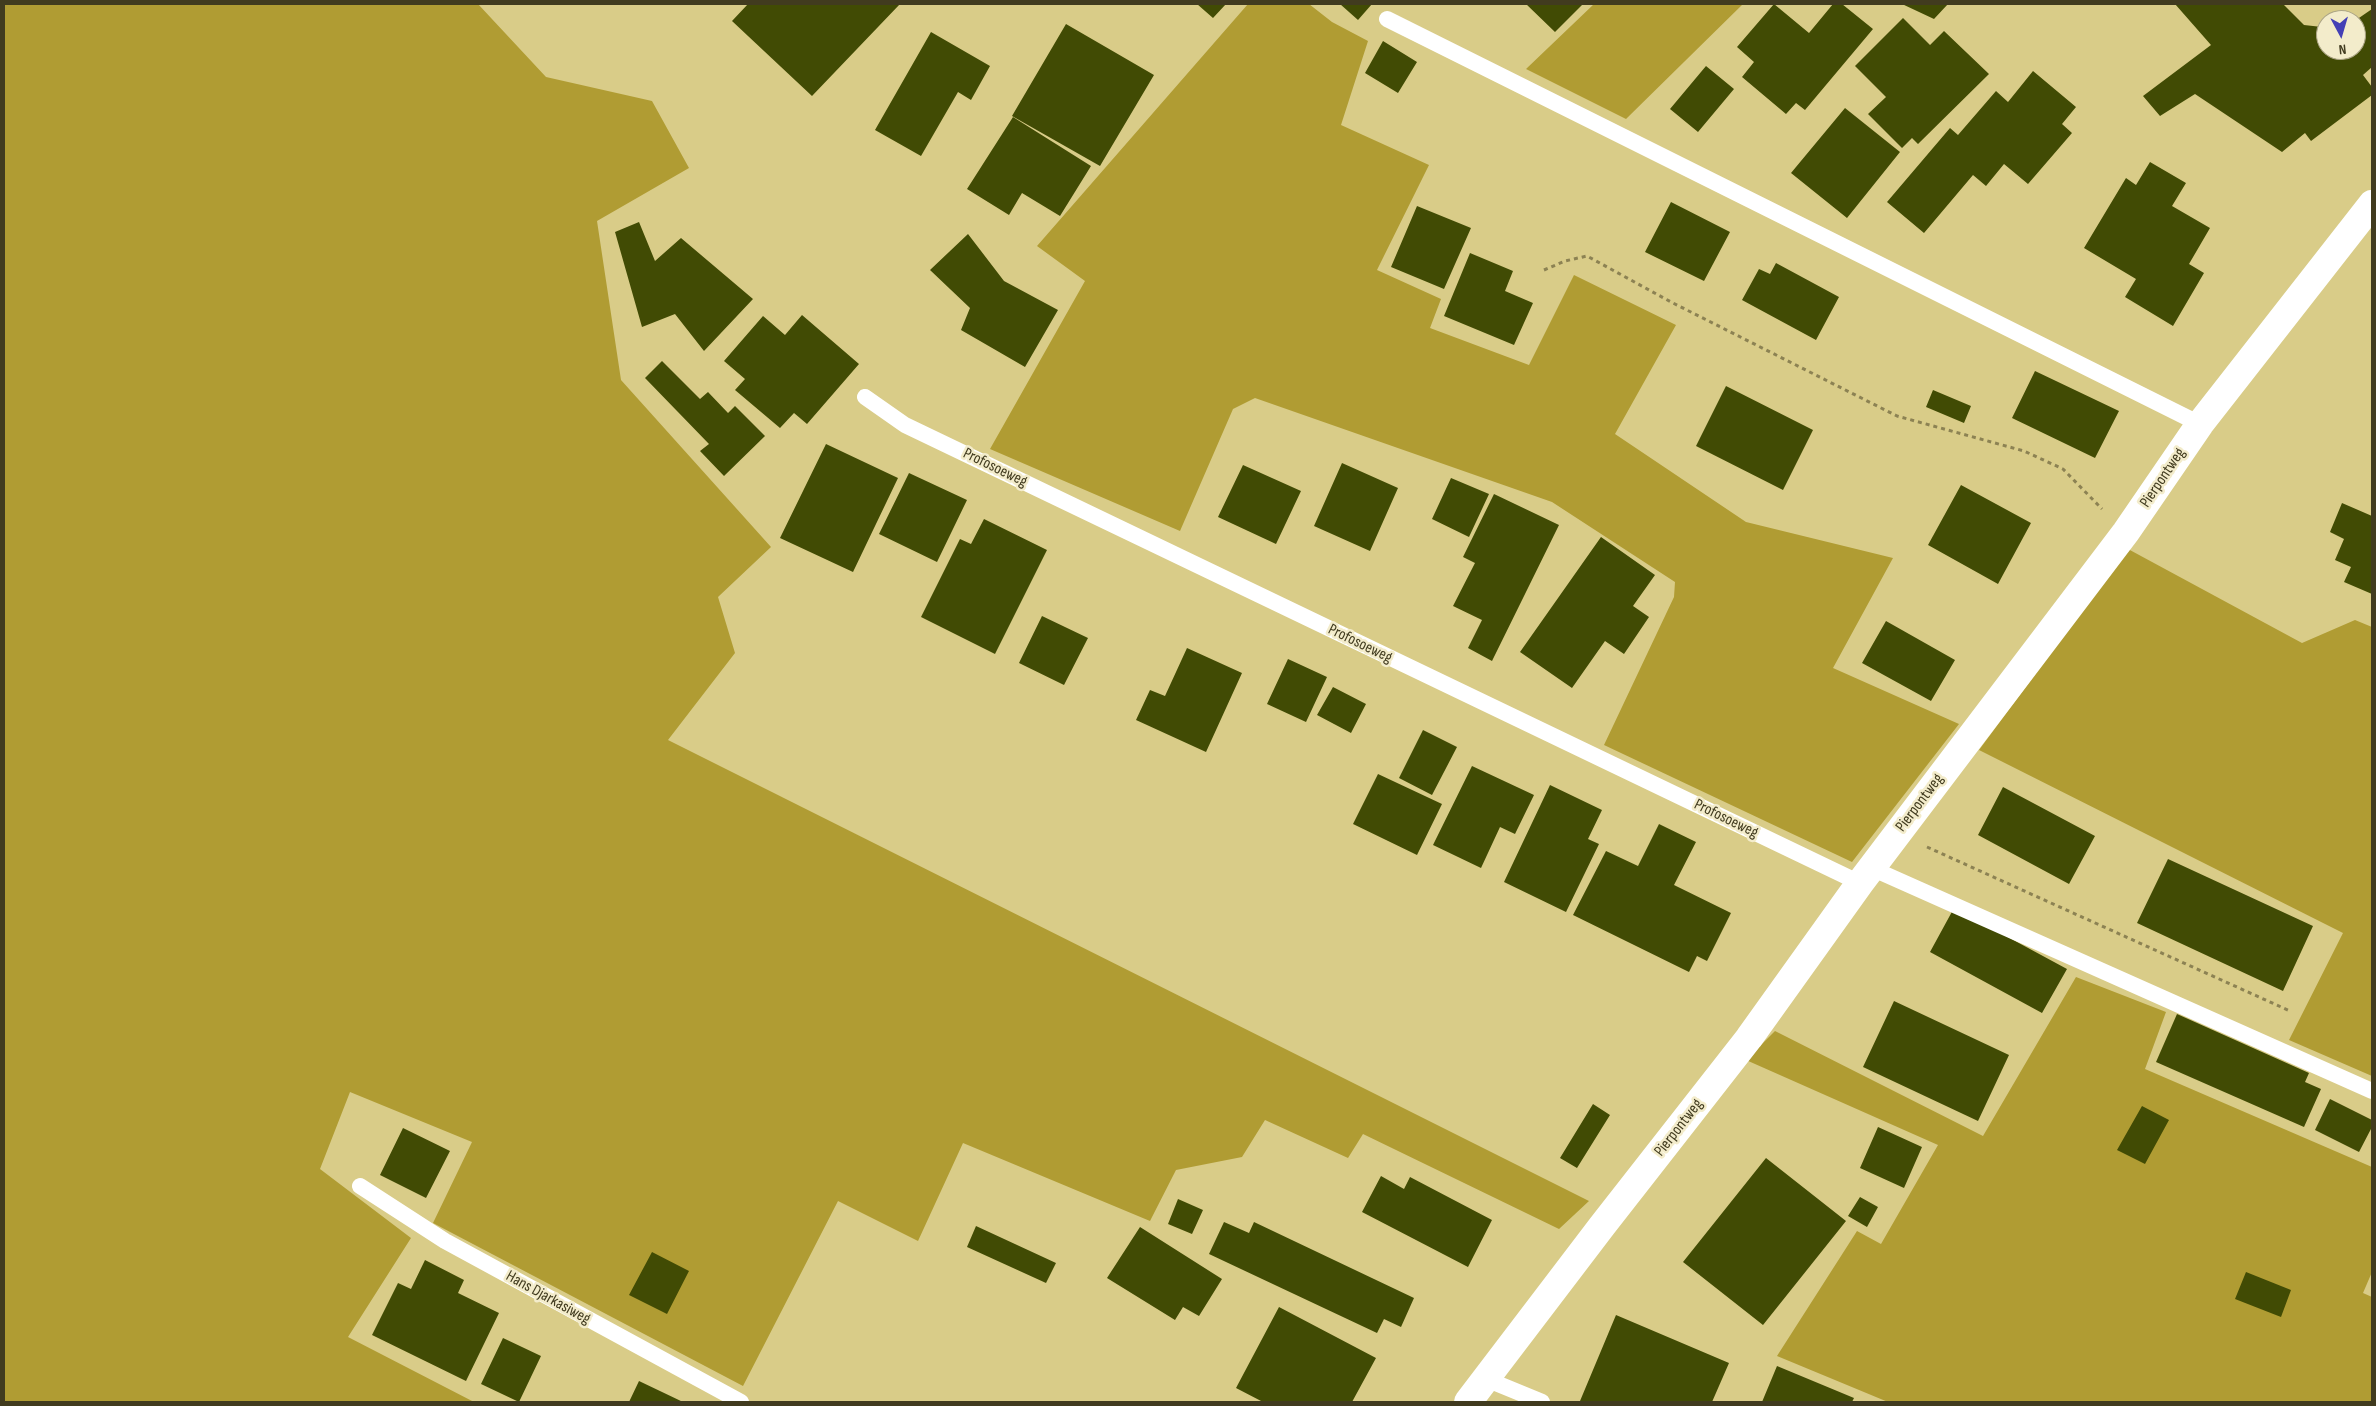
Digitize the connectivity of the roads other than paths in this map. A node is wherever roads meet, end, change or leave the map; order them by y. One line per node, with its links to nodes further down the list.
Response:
1 (1387, 19): 4 (lane)
2 (2372, 204): 4 (street, Pierpontweg)
3 (865, 397): 5 (lane, Profosoeweg)
4 (2200, 424): 5 (street, Pierpontweg)
5 (1865, 875): 6 (lane, Profosoeweg); 8 (street, Pierpontweg)
6 (2372, 1091)
7 (360, 1186): 9 (lane, Hans Djarkasiweg)
8 (1486, 1379): 10 (street, Pierpontweg); 11 (lane)
9 (740, 1402)
10 (1468, 1402)
11 (1542, 1402)

